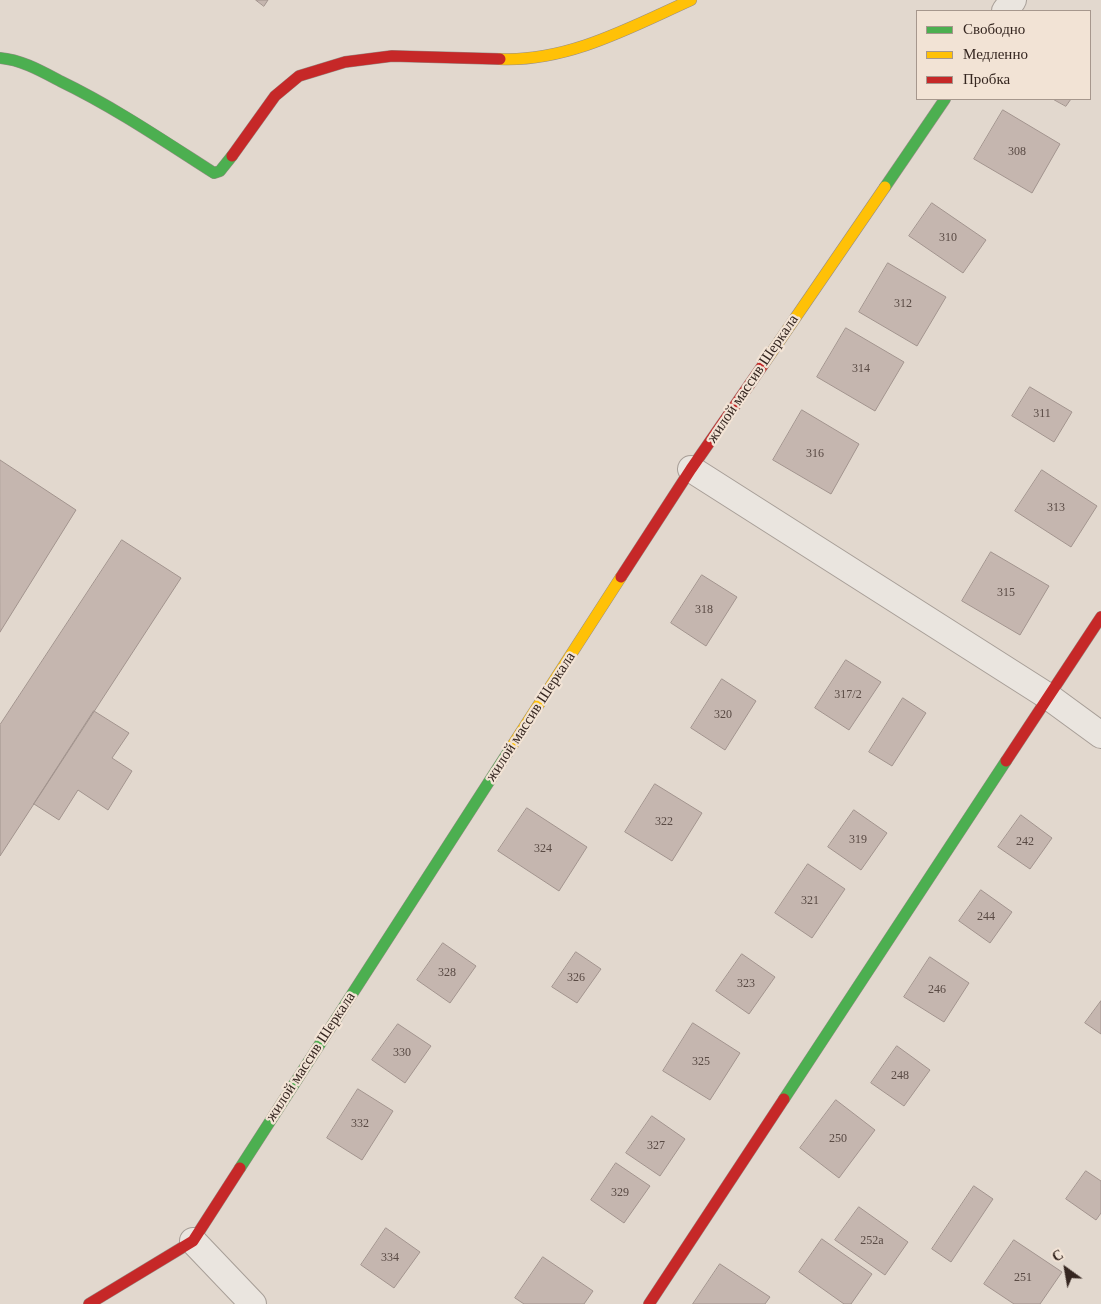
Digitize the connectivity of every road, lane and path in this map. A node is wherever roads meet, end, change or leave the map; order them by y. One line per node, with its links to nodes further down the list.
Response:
1 (691, 0): 2 (street)
2 (0, 58)
3 (944, 100): 4 (street, жилой массив Шеркала)
4 (691, 469): 6 (street); 8 (street, жилой массив Шеркала)
5 (1101, 617): 6 (street)
6 (1049, 697): 7 (street); 11 (street)
7 (1101, 735)
8 (193, 1241): 9 (street, жилой массив Шеркала); 10 (street)
9 (89, 1304)
10 (253, 1304)
11 (649, 1304)

